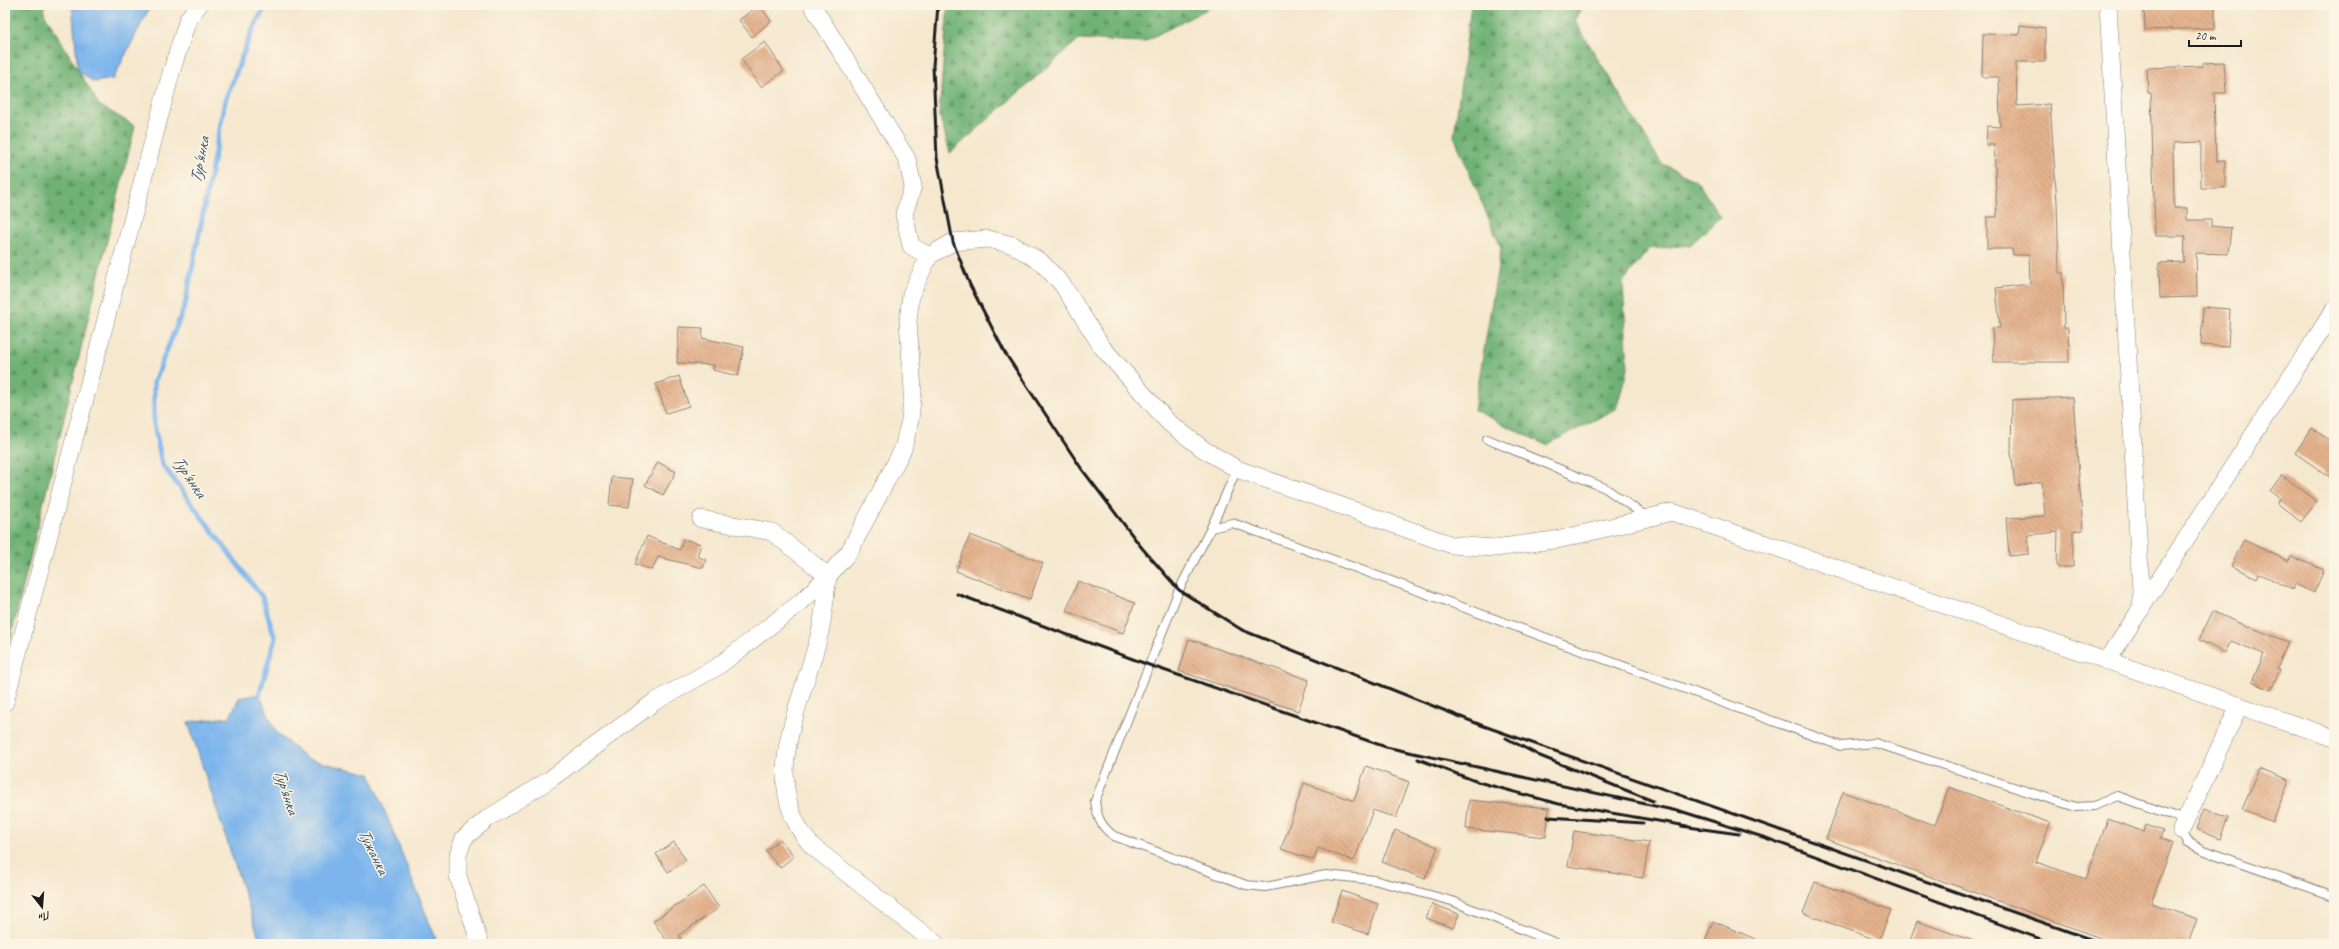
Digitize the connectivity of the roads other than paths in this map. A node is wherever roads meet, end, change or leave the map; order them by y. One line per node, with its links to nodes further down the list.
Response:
1 (199, 5): 14 (street)
2 (812, 5): 4 (street)
3 (2108, 5): 12 (street)
4 (929, 256): 7 (street); 11 (street)
5 (2334, 310): 12 (street)
6 (1487, 439): 8 (lane)
7 (1237, 469): 8 (street); 10 (lane)
8 (1648, 518): 13 (street)
9 (701, 519): 11 (street)
10 (1211, 528): 17 (lane); 21 (lane)
11 (828, 576): 19 (street); 20 (street)
12 (2142, 608): 13 (street)
13 (2107, 661): 15 (street)
14 (5, 702)
15 (2239, 706): 16 (street); 17 (street)
16 (2334, 738)
17 (2184, 825): 18 (lane)
18 (2334, 896)
19 (480, 944)
20 (936, 944)
21 (1558, 944)

